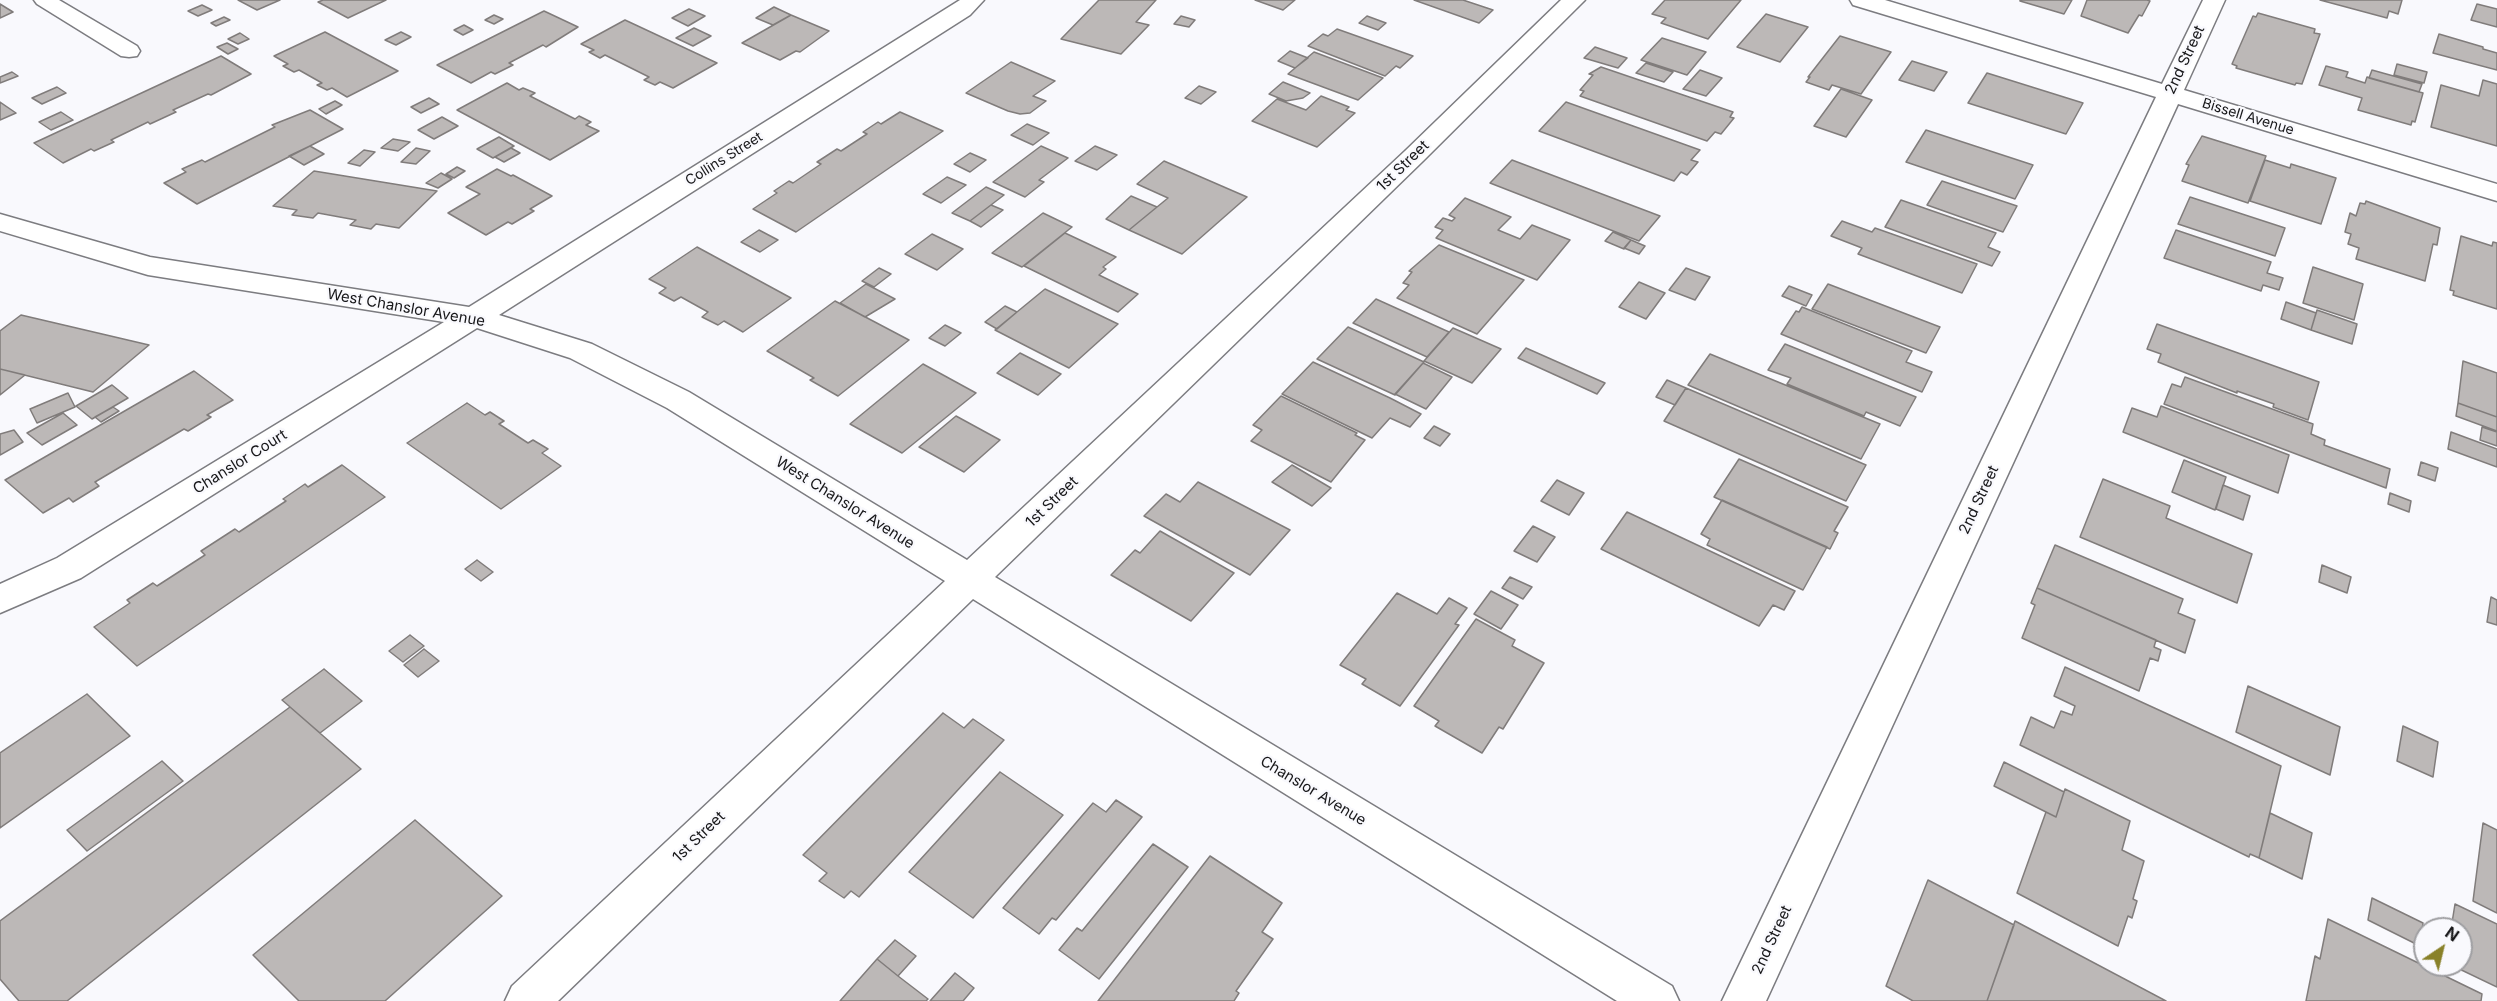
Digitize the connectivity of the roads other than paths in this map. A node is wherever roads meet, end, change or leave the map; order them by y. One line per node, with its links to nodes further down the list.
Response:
1 (44, 0): 6 (lane)
2 (973, 0): 10 (street, Collins Street)
3 (1574, 0): 11 (street, 1st Street)
4 (1861, 0): 7 (street, Bissell Avenue)
5 (2214, 0): 7 (street, 2nd Street)
6 (129, 51)
7 (2170, 94): 8 (street, Bissell Avenue); 15 (street, 2nd Street)
8 (2497, 193)
9 (0, 222): 10 (street, West Chanslor Avenue)
10 (474, 317): 11 (street, West Chanslor Avenue); 12 (street, Chanslor Court)
11 (970, 580): 13 (street, 1st Street); 14 (street, Chanslor Avenue)
12 (0, 599)
13 (526, 1001)
14 (1657, 1001)
15 (1744, 1001)

